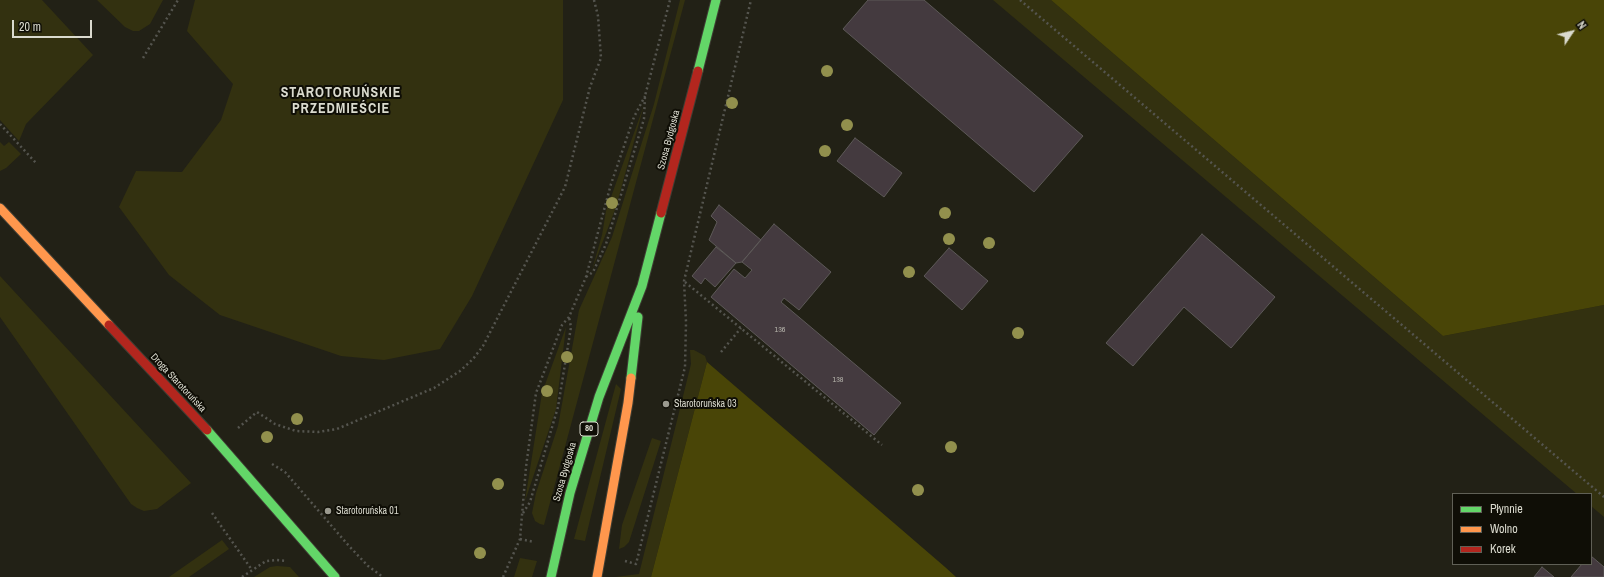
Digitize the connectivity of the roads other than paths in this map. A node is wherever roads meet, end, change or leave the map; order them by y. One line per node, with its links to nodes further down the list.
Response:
1 (716, 0): 3 (main road, Szosa Bydgoska / 80)
2 (0, 208): 4 (main road, Droga Starotoruńska)
3 (642, 286): 5 (main road, Szosa Bydgoska / 80); 6 (main road, Szosa Bydgoska / 80)
4 (335, 577)
5 (550, 577)
6 (597, 577)

